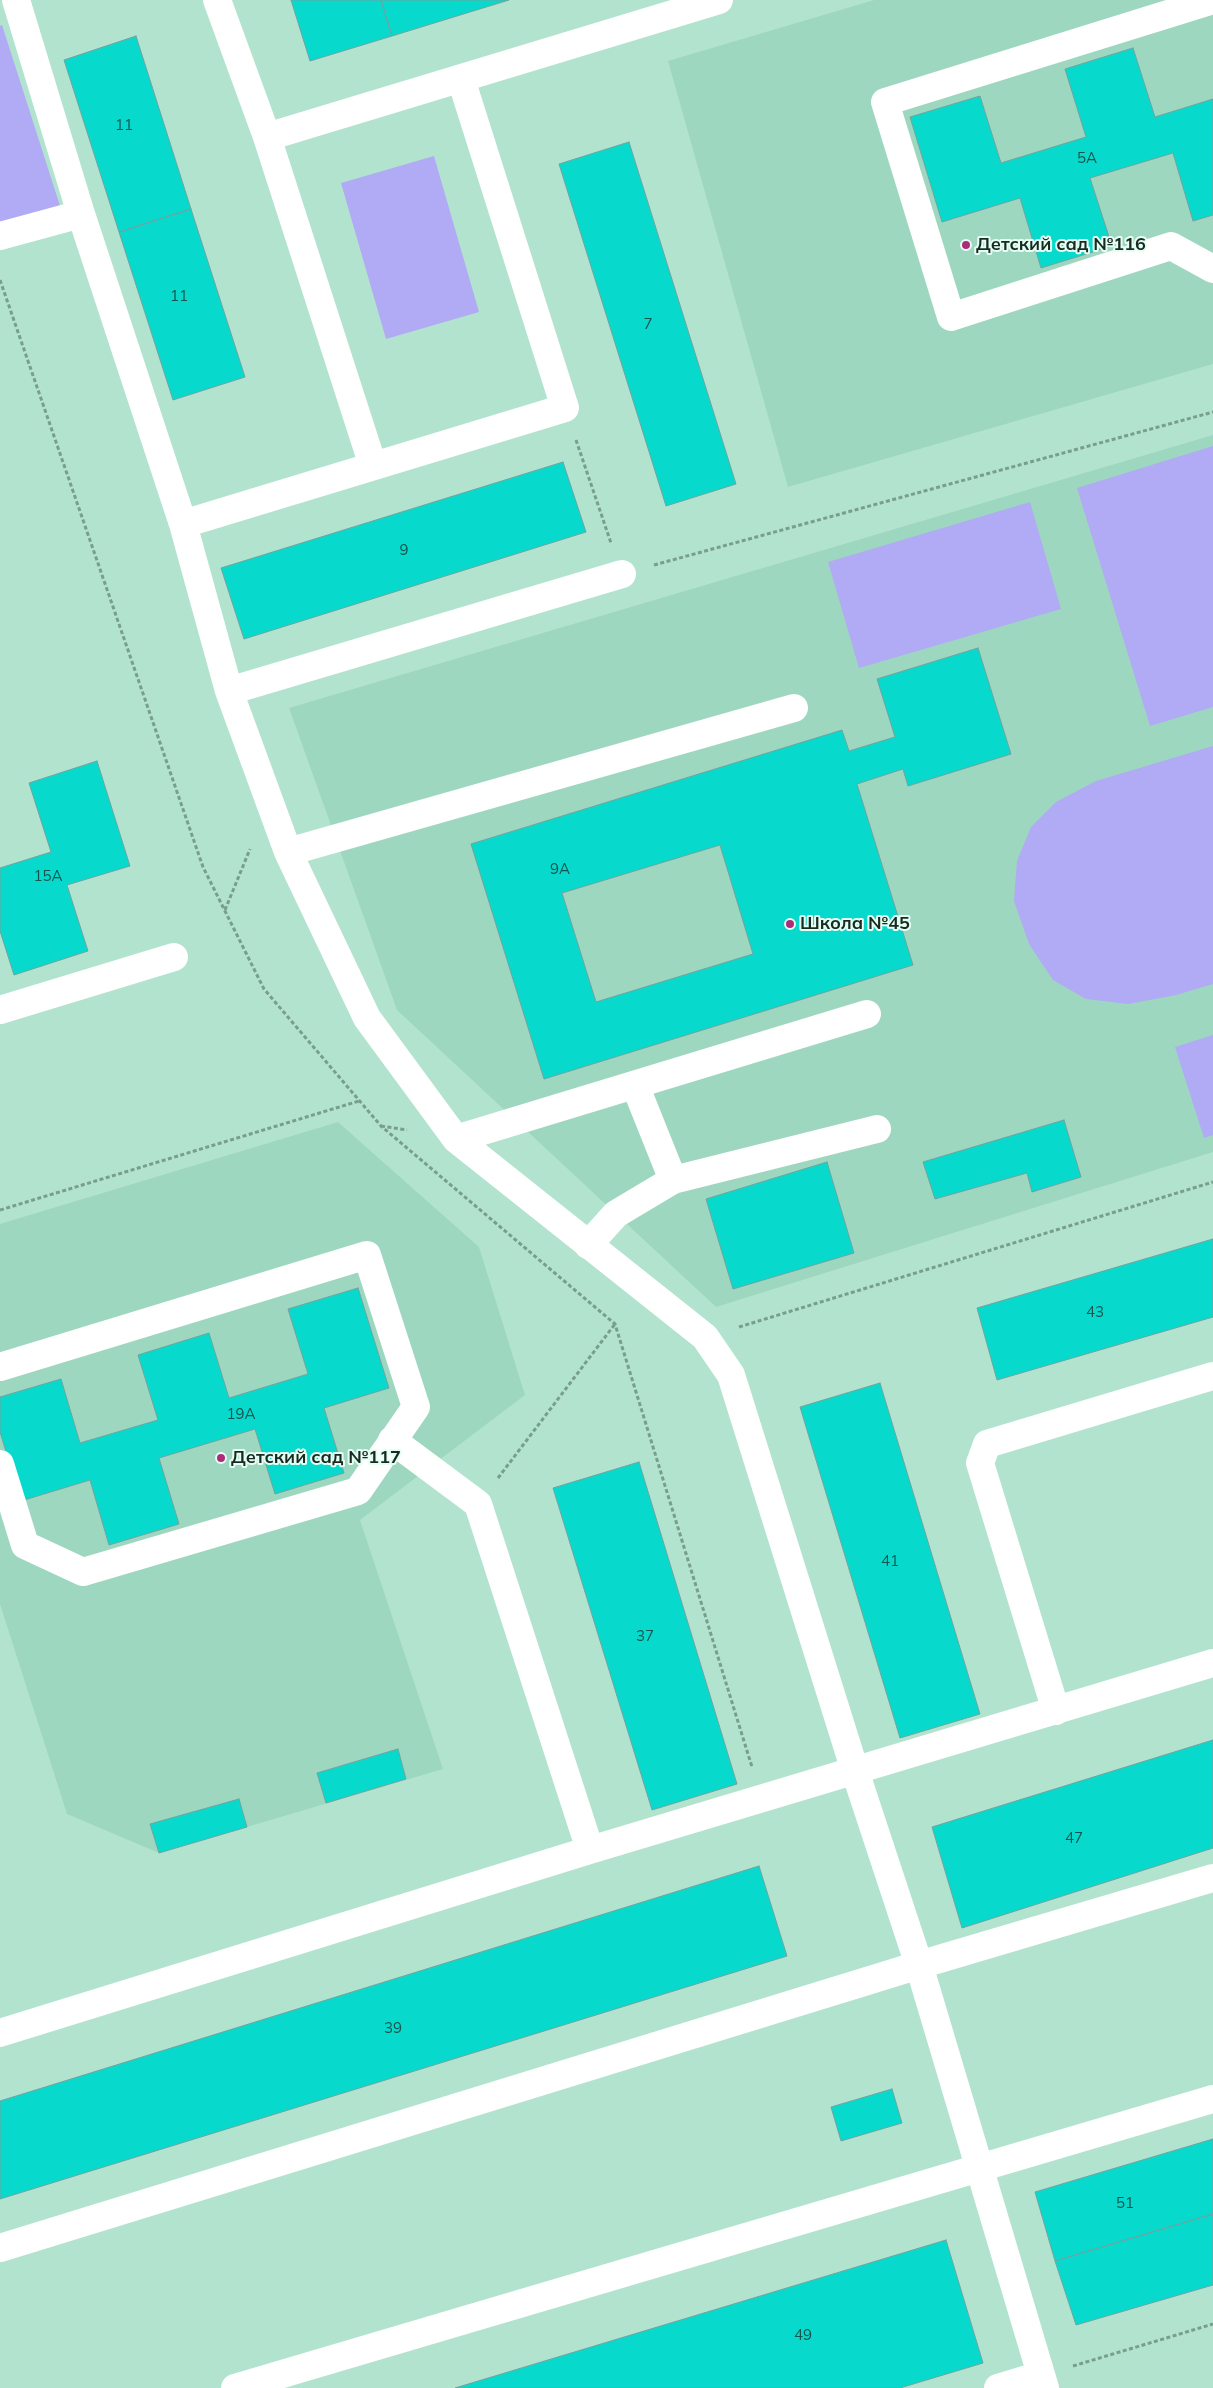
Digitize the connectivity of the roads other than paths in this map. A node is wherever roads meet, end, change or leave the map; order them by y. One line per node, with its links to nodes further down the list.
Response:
1 (16, 0): 7 (lane)
2 (217, 0): 6 (lane)
3 (719, 0): 5 (lane)
4 (1213, 0): 9 (lane)
5 (460, 79): 6 (lane); 10 (lane)
6 (267, 136): 10 (lane)
7 (81, 214): 8 (lane); 11 (lane)
8 (0, 236)
9 (1213, 269)
10 (373, 466): 11 (lane)
11 (183, 524): 13 (lane)
12 (622, 574): 13 (lane)
13 (229, 691): 15 (lane)
14 (794, 708): 15 (lane)
15 (288, 852): 21 (lane)
16 (174, 957): 17 (lane)
17 (0, 1010)
18 (867, 1014): 19 (lane)
19 (635, 1085): 21 (lane); 22 (lane)
20 (877, 1129): 22 (lane)
21 (456, 1139): 23 (lane)
22 (673, 1180): 23 (lane)
23 (588, 1245): 30 (lane)
24 (0, 1367): 26 (lane)
25 (1213, 1376): 29 (lane)
26 (392, 1440): 27 (lane); 31 (lane)
27 (0, 1464)
28 (1213, 1663): 29 (lane)
29 (1056, 1711): 30 (lane)
30 (855, 1771): 31 (lane); 33 (lane)
31 (590, 1850): 34 (lane)
32 (1213, 1878): 33 (lane)
33 (920, 1965): 36 (lane); 37 (lane)
34 (0, 2033)
35 (1213, 2098): 36 (lane)
36 (978, 2167): 38 (lane); 39 (lane)
37 (0, 2248)
38 (1043, 2382): 40 (lane)
39 (235, 2388)
40 (998, 2388)

